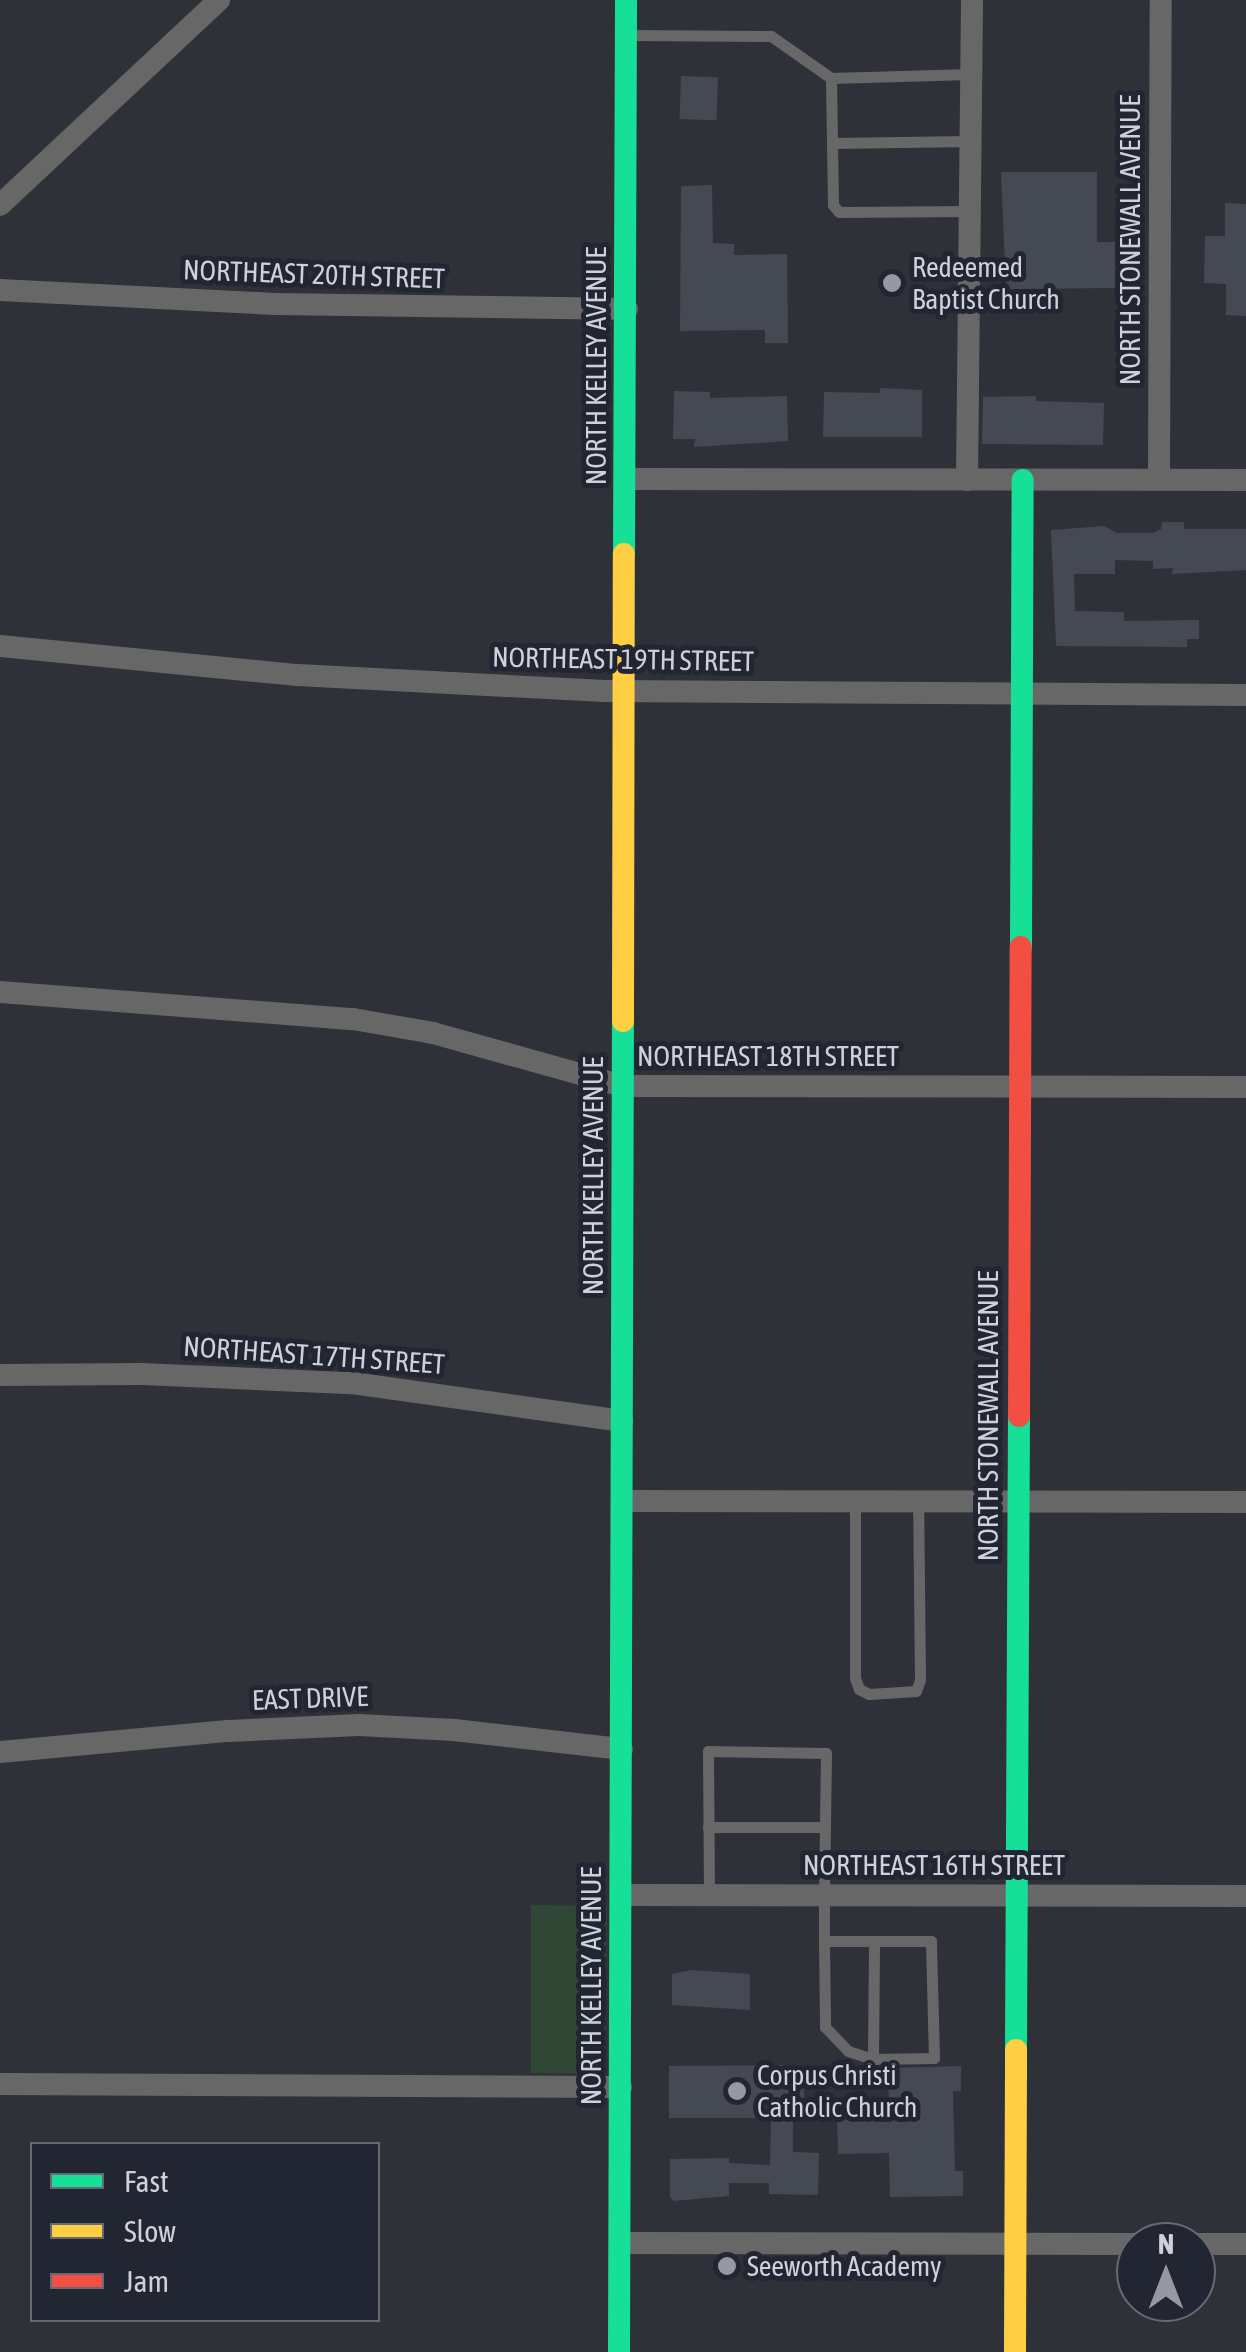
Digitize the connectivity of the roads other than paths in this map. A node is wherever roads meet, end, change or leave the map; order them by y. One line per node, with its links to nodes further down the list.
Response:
1 (219, 0): 10 (street)
2 (626, 0): 5 (street, NORTH KELLEY AVENUE)
3 (972, 0): 6 (street)
4 (1160, 0): 17 (street, NORTH STONEWALL AVENUE)
5 (626, 34): 7 (lane); 13 (street, NORTH KELLEY AVENUE)
6 (971, 74): 7 (lane); 8 (street)
7 (831, 78): 9 (lane)
8 (970, 142): 9 (lane); 11 (street)
9 (832, 143): 11 (lane)
10 (0, 205)
11 (970, 211): 15 (street)
12 (0, 290): 13 (street, NORTHEAST 20TH STREET)
13 (627, 309): 14 (street, NORTH KELLEY AVENUE)
14 (626, 479): 15 (street); 20 (street, NORTH KELLEY AVENUE)
15 (967, 480): 16 (street)
16 (1023, 480): 17 (street); 21 (street, NORTH STONEWALL AVENUE)
17 (1159, 480): 18 (street)
18 (1246, 480)
19 (0, 646): 20 (street, NORTHEAST 19TH STREET)
20 (626, 692): 21 (street, NORTHEAST 19TH STREET); 24 (street, NORTH KELLEY AVENUE)
21 (1019, 694): 22 (street, NORTHEAST 19TH STREET); 25 (street, NORTH STONEWALL AVENUE)
22 (1246, 694)
23 (0, 992): 24 (street, NORTHEAST 18TH STREET)
24 (623, 1086): 25 (street, NORTHEAST 18TH STREET); 28 (street, NORTH KELLEY AVENUE)
25 (1019, 1087): 26 (street, NORTHEAST 18TH STREET); 32 (street, NORTH STONEWALL AVENUE)
26 (1246, 1087)
27 (0, 1375): 28 (street, NORTHEAST 17TH STREET)
28 (622, 1420): 29 (street, NORTH KELLEY AVENUE)
29 (622, 1500): 30 (street); 34 (street, NORTH KELLEY AVENUE)
30 (854, 1501): 31 (street); 31 (lane)
31 (918, 1501): 32 (street)
32 (1018, 1501): 33 (street); 39 (street, NORTH STONEWALL AVENUE)
33 (1246, 1502)
34 (622, 1749): 35 (street, EAST DRIVE); 40 (street, NORTH KELLEY AVENUE)
35 (0, 1752)
36 (708, 1827): 37 (lane); 37 (lane); 41 (lane)
37 (825, 1827): 38 (lane)
38 (824, 1894): 39 (street, NORTHEAST 16TH STREET); 41 (street, NORTHEAST 16TH STREET); 43 (lane)
39 (1018, 1894): 42 (street, NORTHEAST 16TH STREET); 49 (street, NORTH STONEWALL AVENUE)
40 (621, 1895): 41 (street, NORTHEAST 16TH STREET); 47 (street, NORTH KELLEY AVENUE)
41 (709, 1895)
42 (1246, 1896)
43 (824, 1941): 44 (lane); 45 (lane)
44 (874, 1941): 45 (lane); 45 (lane)
45 (873, 2059)
46 (0, 2084): 47 (street)
47 (620, 2087): 48 (street, NORTH KELLEY AVENUE)
48 (620, 2243): 49 (street); 53 (street, NORTH KELLEY AVENUE)
49 (1016, 2244): 50 (street); 54 (street, NORTH STONEWALL AVENUE)
50 (1116, 2244)
51 (1216, 2244): 52 (street)
52 (1246, 2244)
53 (619, 2352)
54 (1015, 2352)

